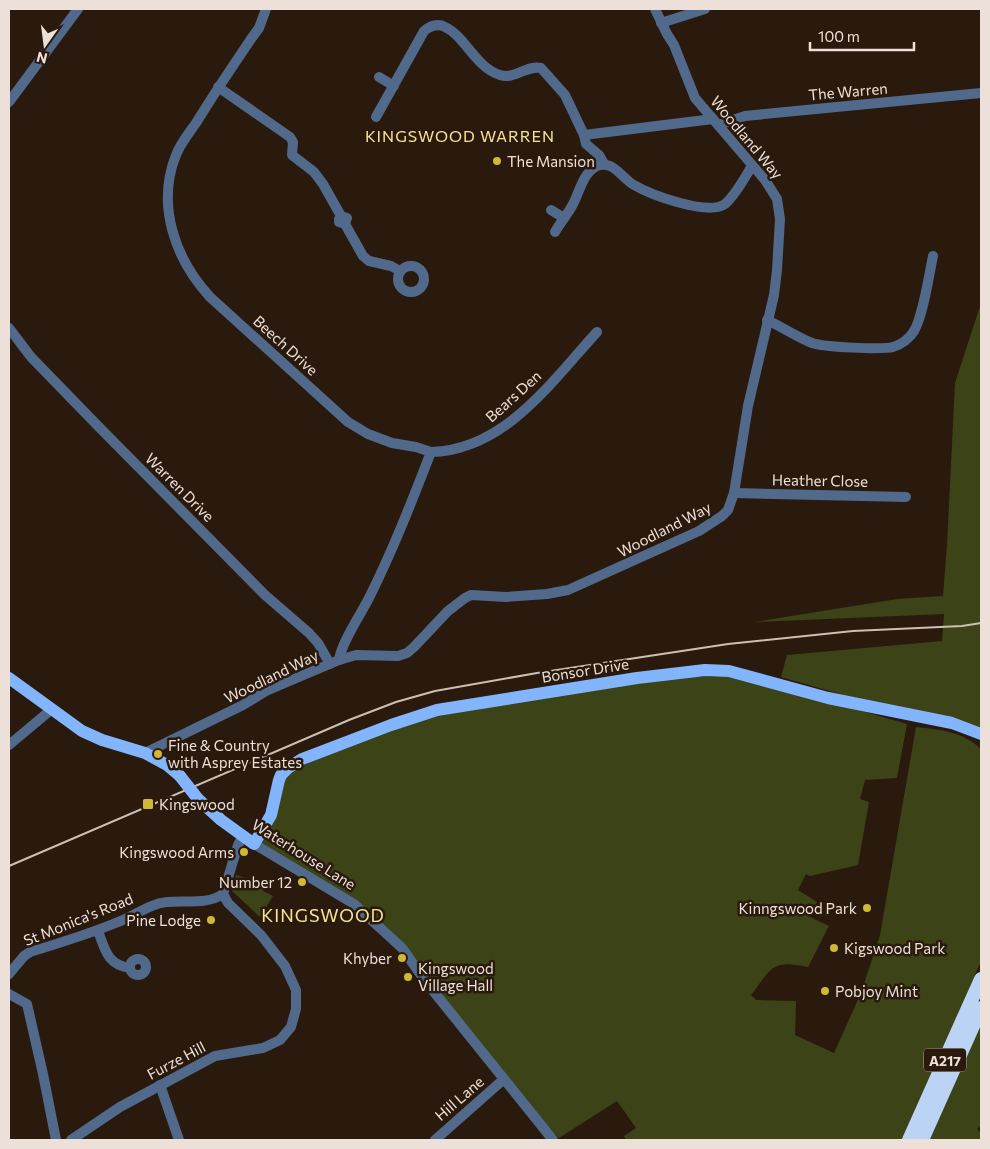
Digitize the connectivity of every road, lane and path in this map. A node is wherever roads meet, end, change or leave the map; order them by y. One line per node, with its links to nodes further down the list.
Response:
1 (78, 9): 10 (street)
2 (266, 9): 8 (street, Beech Drive)
3 (655, 9): 5 (street, Woodland Way)
4 (706, 9): 5 (street)
5 (661, 23): 12 (street, Woodland Way)
6 (379, 77): 7 (street)
7 (394, 86): 11 (street); 13 (street)
8 (218, 87): 20 (street); 24 (street, Beech Drive)
9 (981, 93): 12 (street, The Warren)
10 (9, 102)
11 (376, 117)
12 (716, 122): 13 (street, The Warren); 15 (street, Woodland Way)
13 (584, 135): 14 (street)
14 (604, 164): 15 (street); 17 (street)
15 (752, 166): 21 (street, Woodland Way)
16 (551, 210): 17 (street)
17 (564, 218): 18 (street)
18 (555, 232)
19 (933, 256): 21 (street)
20 (400, 271)
21 (767, 320): 25 (street, Woodland Way)
22 (9, 328): 27 (street, Warren Drive)
23 (597, 332): 24 (street, Bears Den)
24 (431, 452): 27 (street)
25 (734, 493): 26 (street, Heather Close); 27 (street, Woodland Way)
26 (906, 497)
27 (334, 662): 32 (street, Woodland Way)
28 (9, 678): 29 (main road, Waterhouse Lane)
29 (52, 709): 31 (street); 32 (main road, Waterhouse Lane)
30 (979, 734): 34 (main road, Bonsor Drive)
31 (9, 745)
32 (145, 753): 33 (main road, Waterhouse Lane, bridge)
33 (243, 836): 34 (main road, Waterhouse Lane); 35 (street)
34 (254, 844): 44 (street, Waterhouse Lane)
35 (223, 894): 36 (street, St Monica's Road); 45 (street, Furze Hill)
36 (98, 931): 37 (street, St Monica's Road); 39 (street)
37 (24, 956): 38 (street); 40 (street, St Monica's Road)
38 (9, 960)
39 (130, 968)
40 (9, 974)
41 (981, 980): 51 (highway, A217)
42 (9, 994): 46 (street)
43 (981, 1008): 52 (highway, A217)
44 (504, 1079): 49 (street, Hill Lane); 50 (street, Waterhouse Lane)
45 (160, 1086): 47 (street, Furze Hill); 48 (street)
46 (56, 1140)
47 (71, 1140)
48 (179, 1140)
49 (435, 1140)
50 (553, 1140)
51 (908, 1140)
52 (922, 1140)

